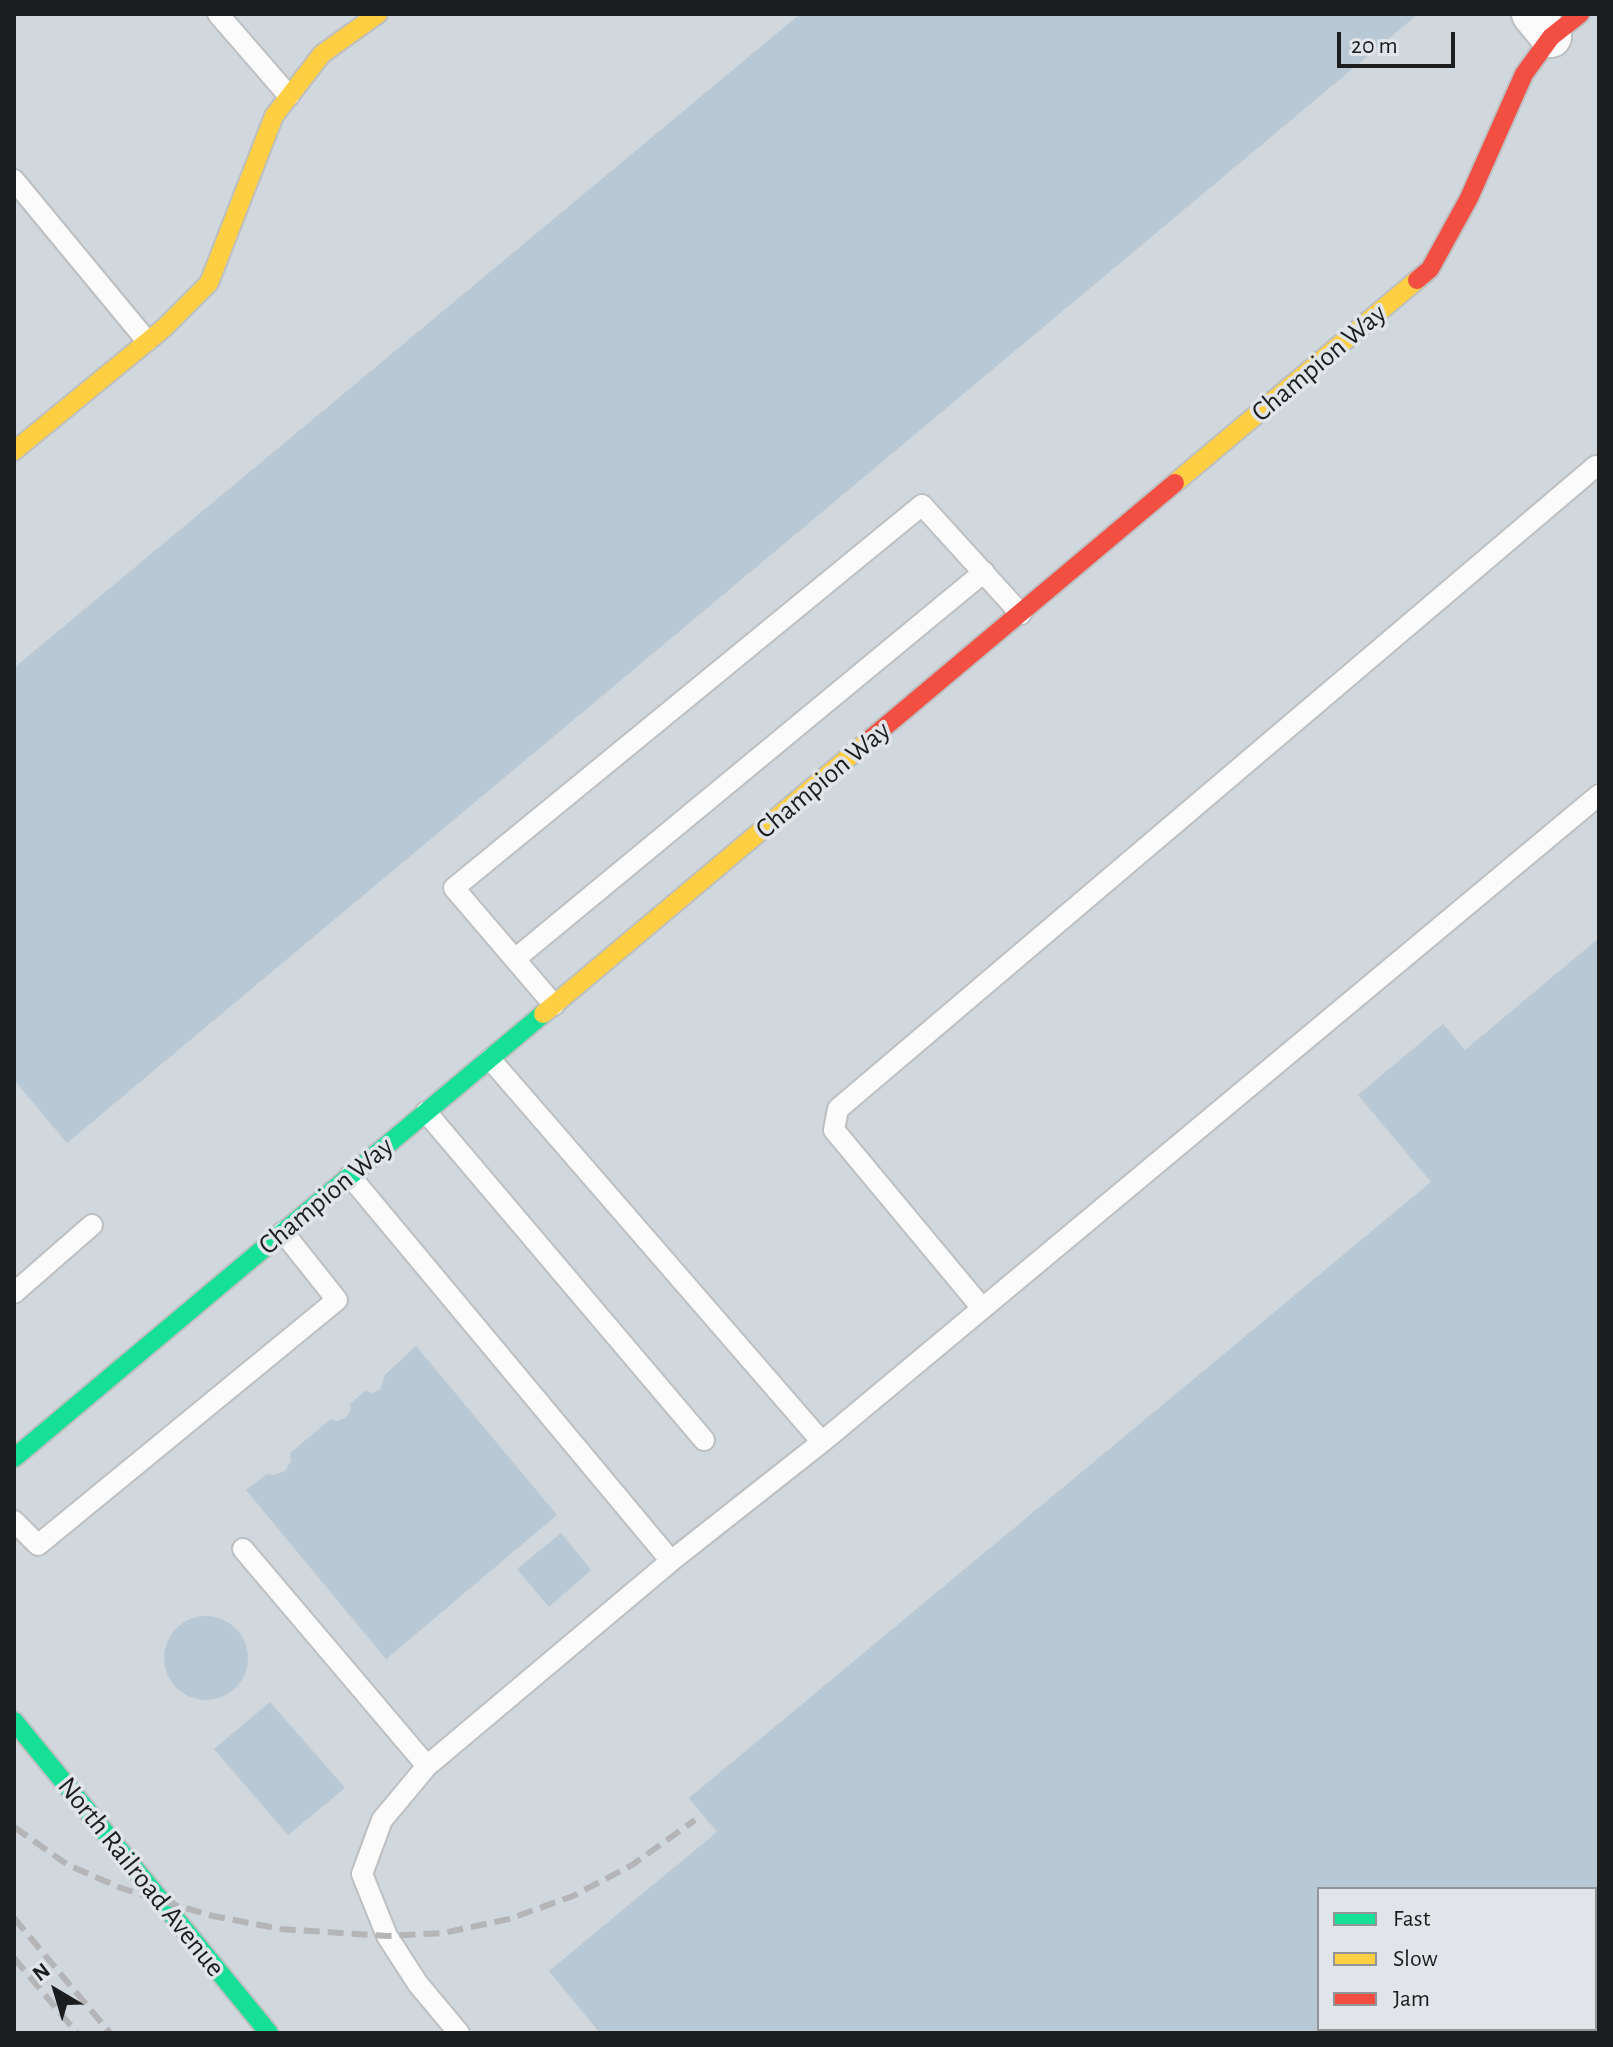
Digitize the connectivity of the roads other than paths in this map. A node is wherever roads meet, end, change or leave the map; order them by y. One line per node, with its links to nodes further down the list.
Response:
1 (218, 14): 4 (lane)
2 (378, 14): 4 (street)
3 (1554, 22): 10 (street, Champion Way)
4 (289, 96): 6 (street)
5 (14, 180): 6 (lane)
6 (147, 341): 7 (street)
7 (14, 451)
8 (1599, 467): 20 (lane)
9 (984, 572): 10 (lane); 12 (lane); 12 (lane)
10 (1021, 614): 13 (street, Champion Way)
11 (1599, 795): 20 (lane)
12 (515, 959): 13 (lane)
13 (554, 1005): 14 (street, Champion Way)
14 (490, 1059): 15 (street, Champion Way); 22 (lane)
15 (426, 1112): 16 (street, Champion Way); 21 (lane)
16 (350, 1176): 18 (street, Champion Way); 26 (lane)
17 (92, 1225): 19 (lane)
18 (283, 1232): 23 (street, Champion Way); 24 (lane)
19 (14, 1293)
20 (982, 1308): 22 (lane)
21 (704, 1440)
22 (822, 1442): 26 (lane)
23 (14, 1458)
24 (14, 1521)
25 (243, 1549): 28 (lane)
26 (671, 1561): 28 (lane)
27 (14, 1721): 29 (street, North Railroad Avenue)
28 (427, 1766): 30 (lane)
29 (269, 2033)
30 (459, 2033)

